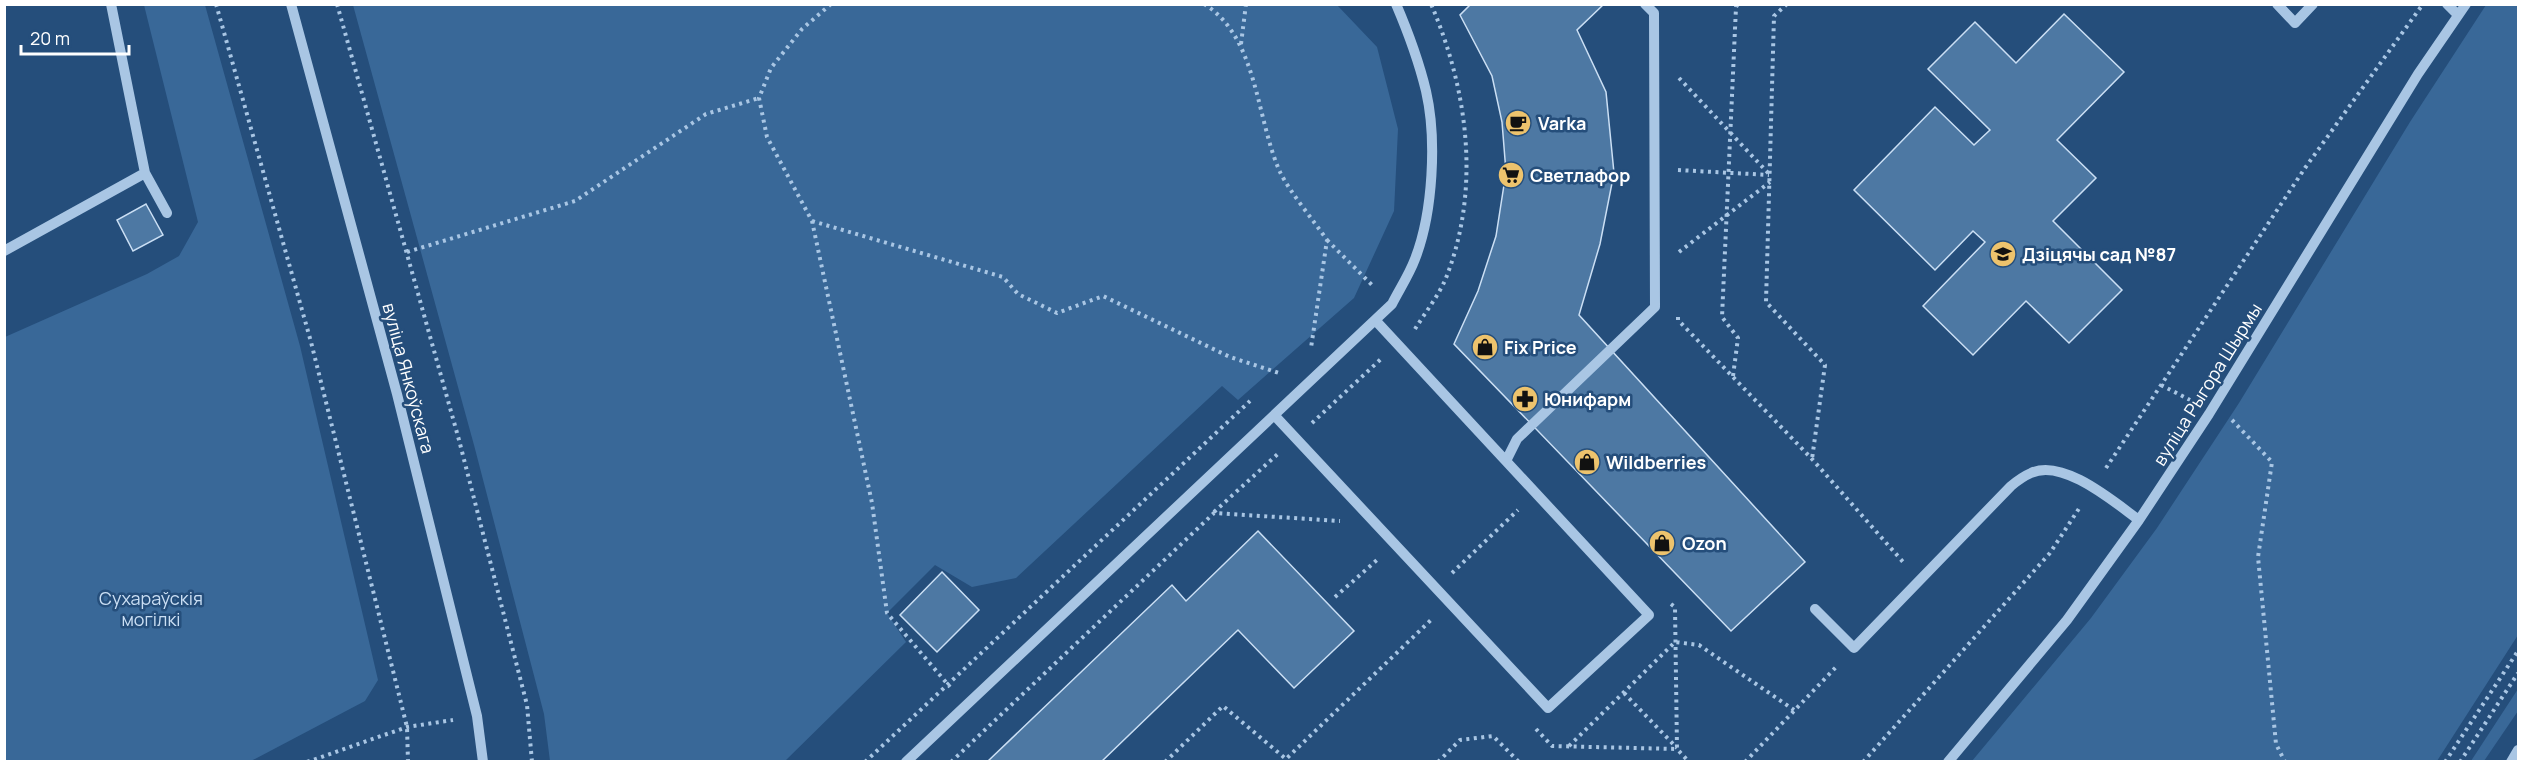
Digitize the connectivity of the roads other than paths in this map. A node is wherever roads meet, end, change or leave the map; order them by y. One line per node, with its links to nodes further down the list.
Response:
1 (111, 4): 10 (street)
2 (291, 4): 19 (street, вуліца Янкоўскага)
3 (1396, 4): 13 (street)
4 (1645, 4): 15 (street)
5 (2277, 4): 6 (street)
6 (2313, 4)
7 (2447, 4): 9 (street)
8 (2466, 4): 9 (street, вуліца Рыгора Шырмы)
9 (2458, 15): 16 (street, вуліца Рыгора Шырмы)
10 (145, 173): 11 (street); 12 (street)
11 (167, 213)
12 (4, 251)
13 (1376, 321): 14 (street); 15 (street)
14 (1275, 416): 15 (street); 20 (street)
15 (1506, 460)
16 (2139, 520): 17 (street); 21 (street, вуліца Рыгора Шырмы)
17 (1815, 609)
18 (2518, 750): 22 (street)
19 (483, 762)
20 (906, 762)
21 (1948, 762)
22 (2511, 762)

